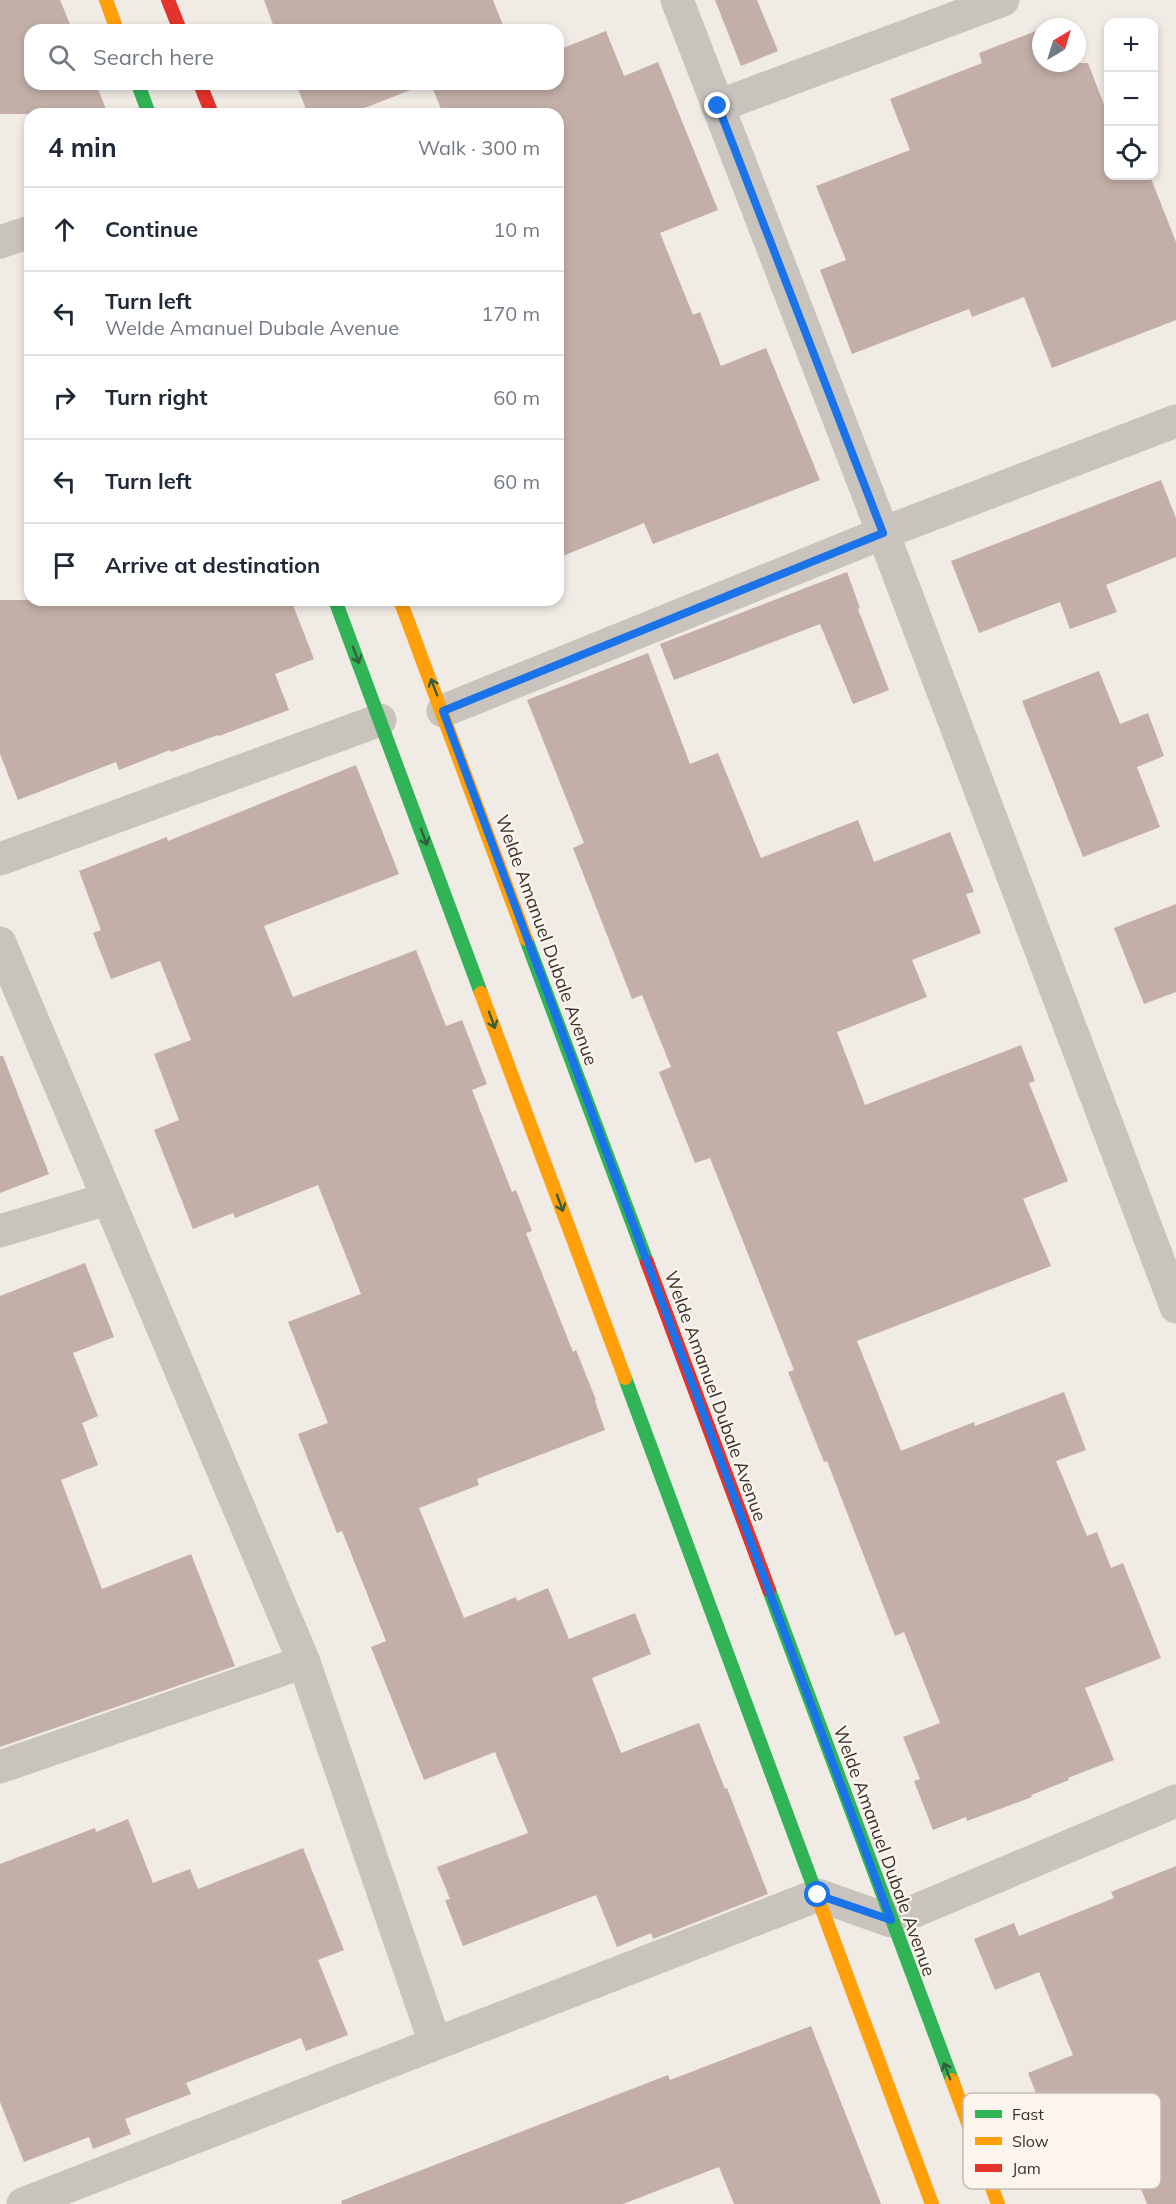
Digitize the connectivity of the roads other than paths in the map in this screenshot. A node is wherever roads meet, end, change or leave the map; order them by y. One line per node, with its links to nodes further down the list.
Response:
1 (106, 0): 5 (main road)
2 (168, 0): 6 (main road)
3 (678, 0): 9 (street)
4 (1003, 0): 9 (street)
5 (115, 24)
6 (178, 24)
7 (140, 90): 10 (main road)
8 (203, 90): 11 (main road)
9 (718, 106): 15 (street)
10 (147, 108)
11 (210, 108)
12 (24, 234): 13 (street)
13 (0, 242)
14 (1176, 421): 15 (street)
15 (883, 533): 18 (street); 24 (street)
16 (337, 606): 19 (main road, one-way to 19)
17 (402, 606): 18 (main road, Welde Amanuel Dubale Avenue, one-way to 17)
18 (443, 711): 29 (main road, Welde Amanuel Dubale Avenue)
19 (380, 720): 20 (street); 28 (main road, one-way to 28)
20 (0, 859)
21 (0, 943): 22 (street)
22 (107, 1198): 23 (street); 25 (street)
23 (0, 1231)
24 (1176, 1307)
25 (304, 1662): 26 (street); 30 (street)
26 (0, 1767)
27 (1176, 1801): 29 (street)
28 (818, 1895): 29 (street); 30 (street); 34 (main road)
29 (891, 1920): 31 (main road, Welde Amanuel Dubale Avenue, one-way to 29)
30 (435, 2043): 33 (street)
31 (963, 2111)
32 (992, 2189): 35 (main road, Welde Amanuel Dubale Avenue, one-way to 32)
33 (23, 2204)
34 (932, 2204)
35 (998, 2204)

